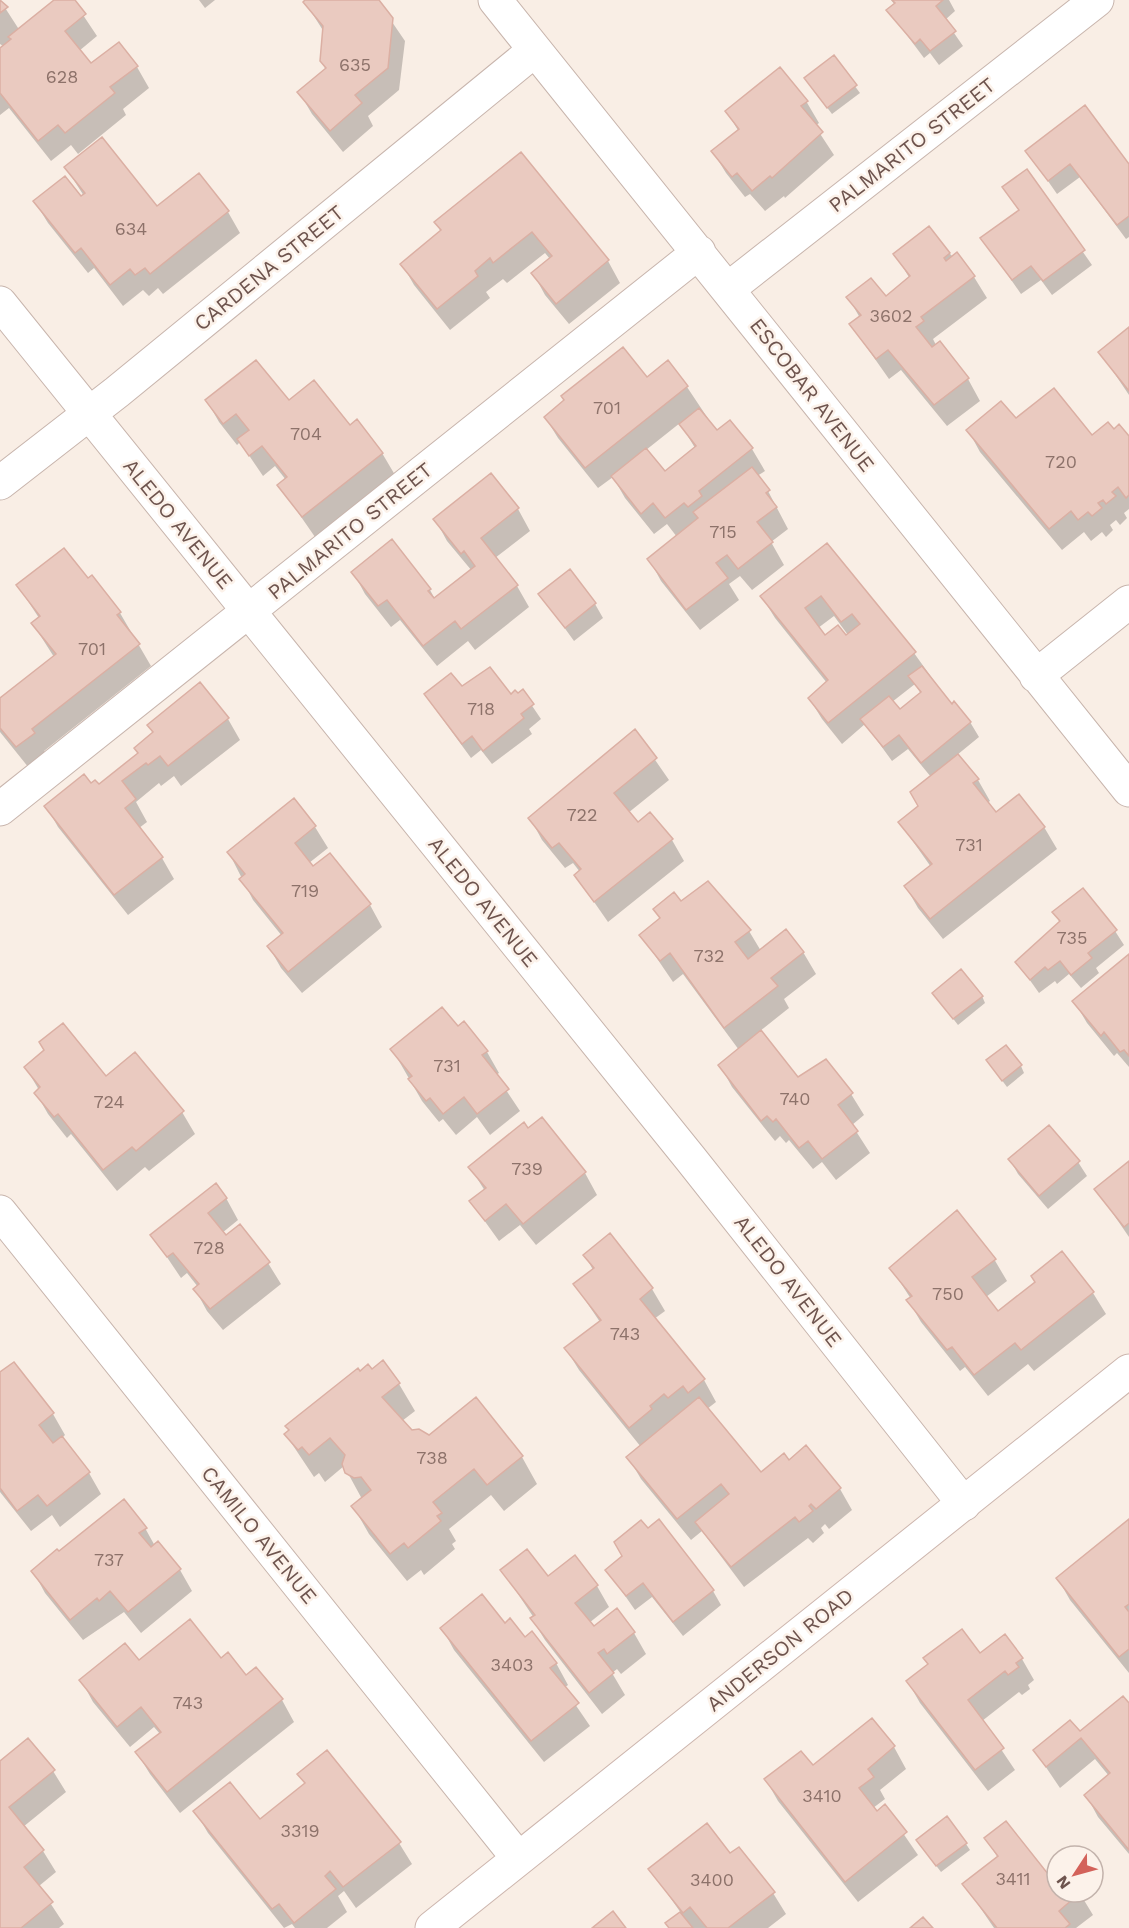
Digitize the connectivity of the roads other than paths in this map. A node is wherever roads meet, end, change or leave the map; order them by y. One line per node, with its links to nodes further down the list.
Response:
1 (495, 0): 3 (street, ESCOBAR AVENUE)
2 (1090, 2): 5 (street, PALMARITO STREET)
3 (535, 50): 4 (street, ESCOBAR AVENUE); 7 (street, CARDENA STREET)
4 (699, 252): 5 (street, ESCOBAR AVENUE); 10 (street, PALMARITO STREET)
5 (728, 289): 11 (street, ESCOBAR AVENUE)
6 (0, 303): 7 (street, ALEDO AVENUE)
7 (89, 414): 8 (street, CARDENA STREET); 10 (street, ALEDO AVENUE)
8 (0, 483)
9 (1129, 602): 11 (street)
10 (249, 612): 13 (street, PALMARITO STREET); 16 (street, ALEDO AVENUE)
11 (1035, 676): 12 (street, ESCOBAR AVENUE)
12 (1129, 790)
13 (0, 809)
14 (0, 1212): 17 (street, CAMILO AVENUE)
15 (1129, 1371): 16 (street, ANDERSON ROAD)
16 (964, 1504): 17 (street, ANDERSON ROAD)
17 (519, 1858): 18 (street, ANDERSON ROAD)
18 (432, 1928)

